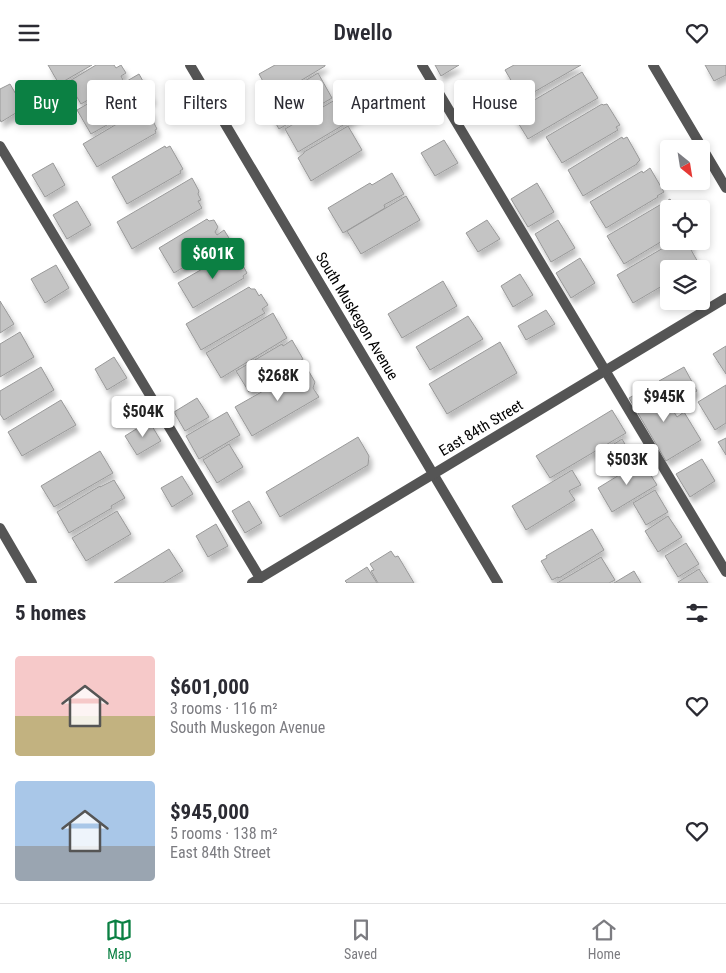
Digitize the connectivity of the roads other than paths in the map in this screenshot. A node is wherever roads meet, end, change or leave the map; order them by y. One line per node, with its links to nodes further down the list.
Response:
1 (190, 65): 8 (street, South Muskegon Avenue)
2 (422, 65): 7 (street)
3 (653, 65): 5 (street)
4 (0, 146): 11 (street)
5 (726, 188)
6 (726, 298): 7 (street, East 84th Street)
7 (605, 370): 8 (street, East 84th Street); 10 (street)
8 (433, 474): 11 (street, East 84th Street); 13 (street, South Muskegon Avenue)
9 (0, 528): 12 (street)
10 (726, 572)
11 (256, 581)
12 (32, 583)
13 (498, 583)

